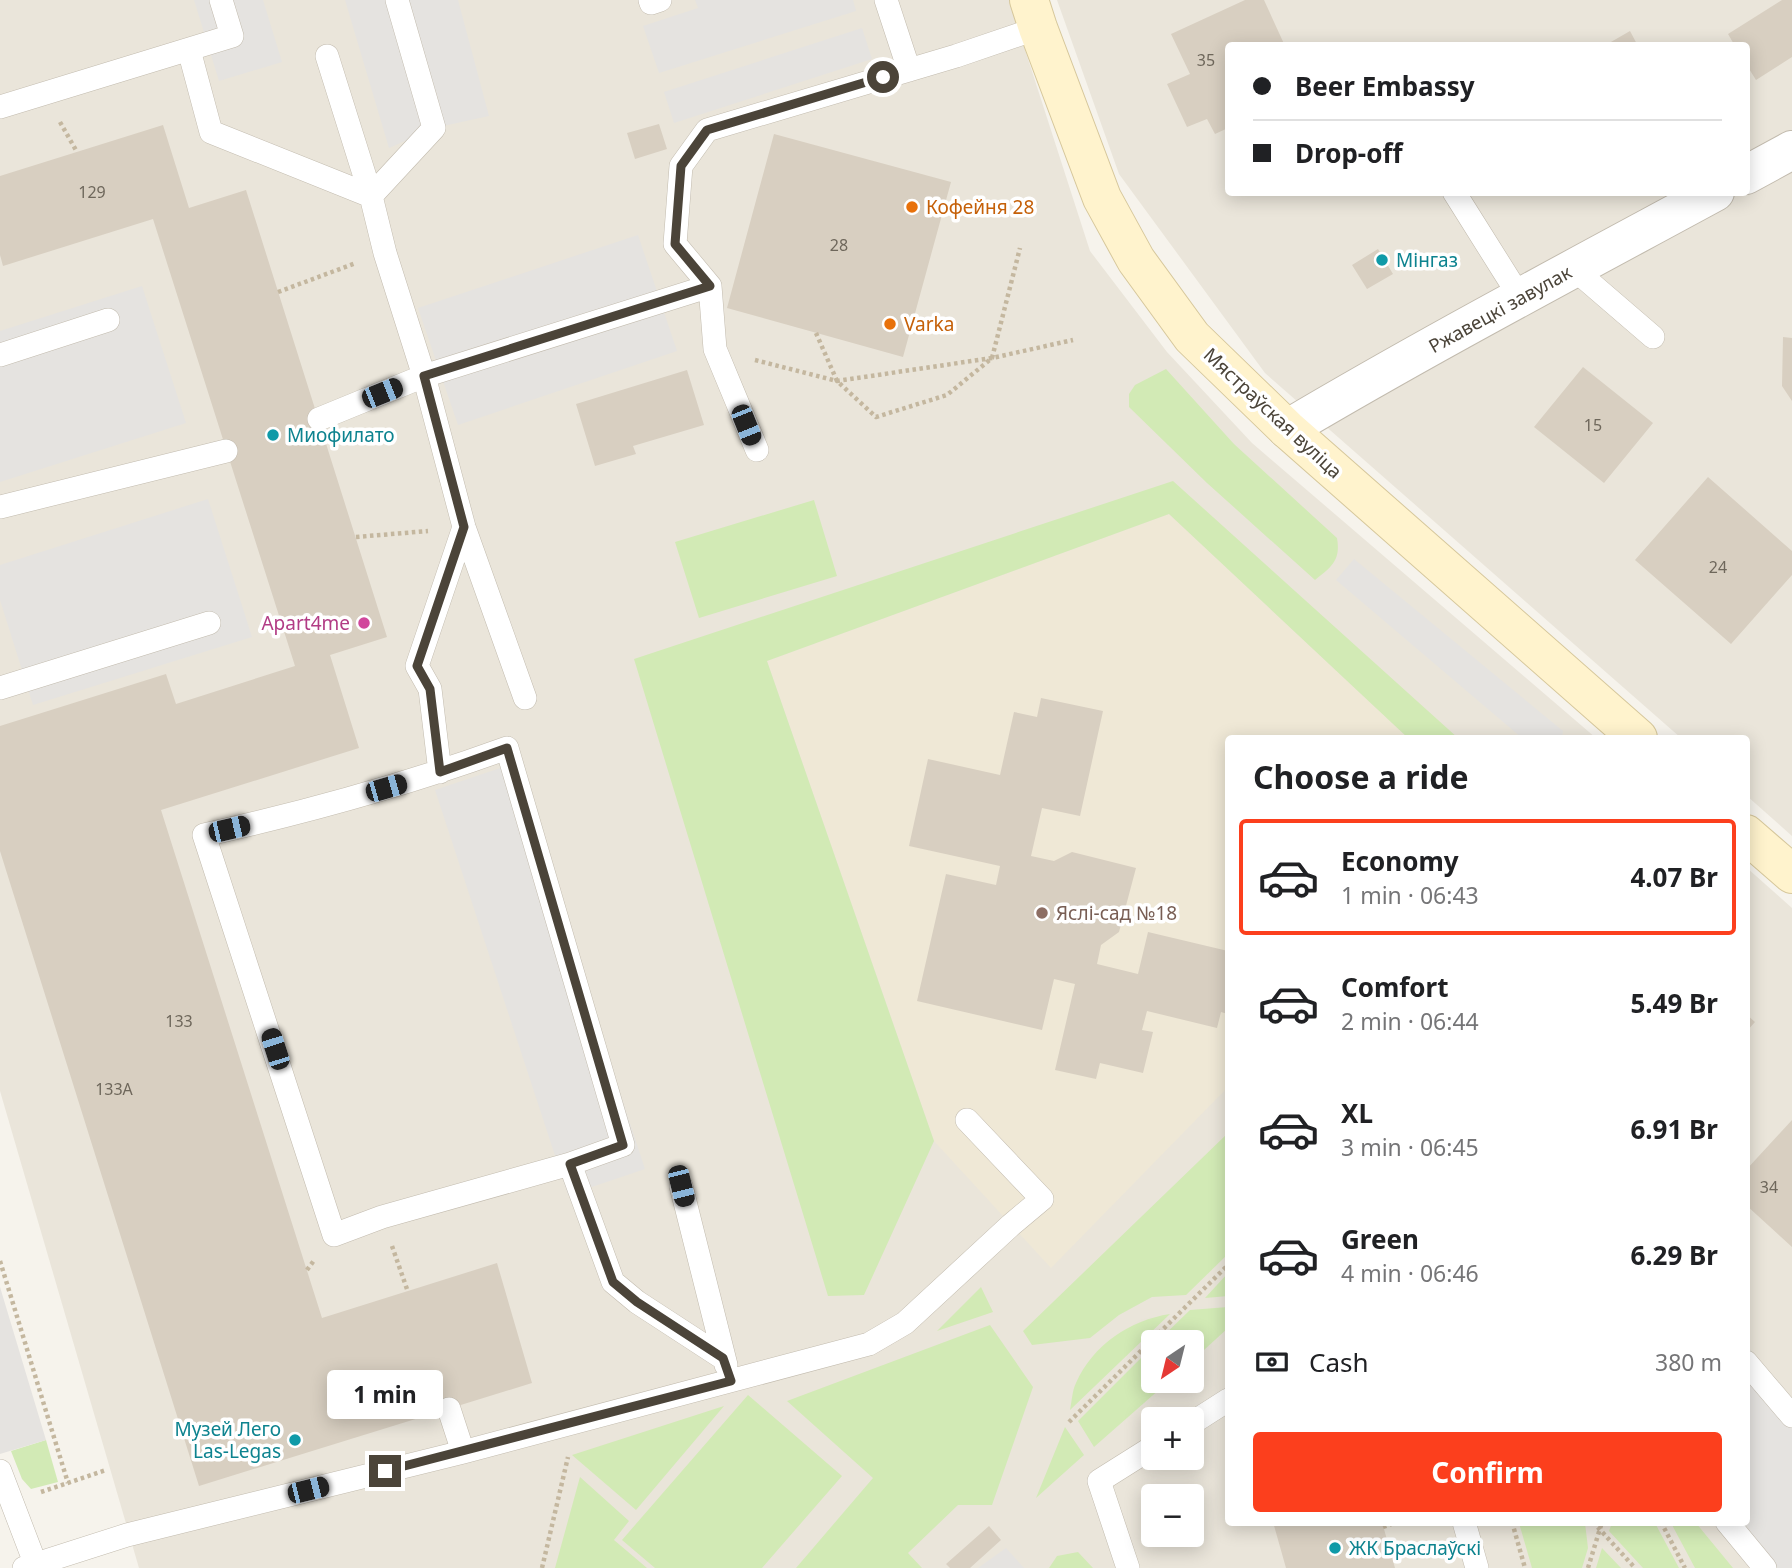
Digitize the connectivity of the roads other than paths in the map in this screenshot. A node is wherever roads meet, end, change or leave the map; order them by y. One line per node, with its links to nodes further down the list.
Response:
1 (220, 0): 7 (lane)
2 (397, 0): 13 (lane)
3 (650, 0): 4 (lane)
4 (660, 0)
5 (886, 0): 9 (lane)
6 (1034, 14): 9 (lane); 24 (street, Мястраўская вуліца)
7 (189, 50): 10 (lane); 13 (lane)
8 (327, 56): 13 (lane)
9 (909, 70): 17 (lane)
10 (0, 107)
11 (1792, 150): 12 (street)
12 (1750, 173)
13 (371, 196): 22 (lane)
14 (1457, 196): 18 (lane)
15 (1707, 196): 16 (street, Ржавецкі завулак)
16 (1574, 269): 18 (street, Ржавецкі завулак); 20 (lane)
17 (710, 286): 22 (lane); 25 (lane)
18 (1520, 297): 24 (street, Ржавецкі завулак)
19 (108, 320): 21 (lane)
20 (1653, 337)
21 (0, 355)
22 (424, 376): 23 (lane); 28 (lane)
23 (319, 419)
24 (1287, 429): 32 (street, Мястраўская вуліца)
25 (757, 450)
26 (226, 451): 27 (lane)
27 (0, 507)
28 (464, 527): 31 (lane); 33 (lane)
29 (209, 623): 30 (lane)
30 (0, 688)
31 (525, 698)
32 (1635, 735)
33 (440, 772): 37 (lane); 37 (lane)
34 (1750, 837): 35 (street)
35 (1792, 874)
36 (967, 1120): 41 (lane)
37 (570, 1164): 39 (lane)
38 (681, 1186): 39 (lane)
39 (723, 1358): 41 (lane)
40 (1750, 1367): 45 (lane)
41 (731, 1381): 46 (lane)
42 (1225, 1402): 44 (lane)
43 (449, 1409): 46 (lane)
44 (1204, 1415)
45 (1792, 1416)
46 (463, 1452): 51 (lane)
47 (1141, 1455): 52 (lane)
48 (0, 1471): 51 (lane)
49 (1465, 1526): 53 (lane)
50 (1730, 1526): 54 (lane)
51 (32, 1567)
52 (1128, 1568)
53 (1477, 1568)
54 (1765, 1568)

